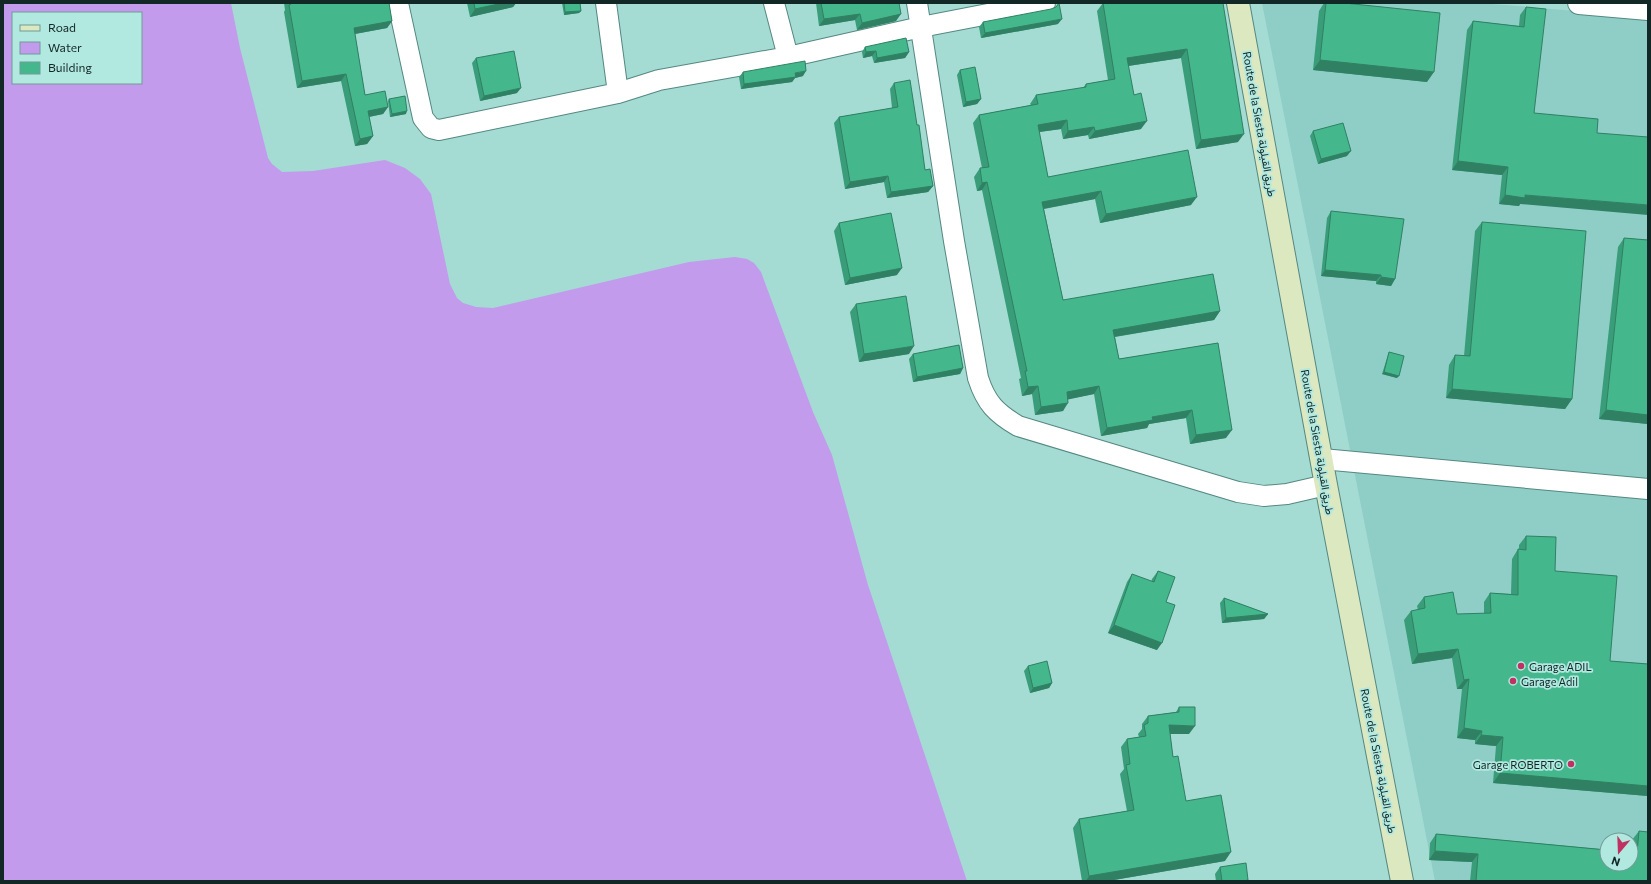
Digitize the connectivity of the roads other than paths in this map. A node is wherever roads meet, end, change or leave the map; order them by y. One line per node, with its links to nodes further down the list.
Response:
1 (398, 3): 11 (street)
2 (606, 3): 11 (street)
3 (774, 3): 10 (street)
4 (917, 3): 9 (street)
5 (1045, 3): 9 (street)
6 (1238, 3): 12 (main road, Route de la Siesta طريق القيلولة)
7 (1579, 3): 8 (street)
8 (1648, 9)
9 (921, 27): 10 (street); 13 (street)
10 (788, 57): 11 (street)
11 (618, 93)
12 (1322, 459): 13 (main road, Route de la Siesta طريق القيلولة); 14 (street)
13 (1326, 485): 15 (main road, Route de la Siesta طريق القيلولة)
14 (1648, 489)
15 (1402, 881)

